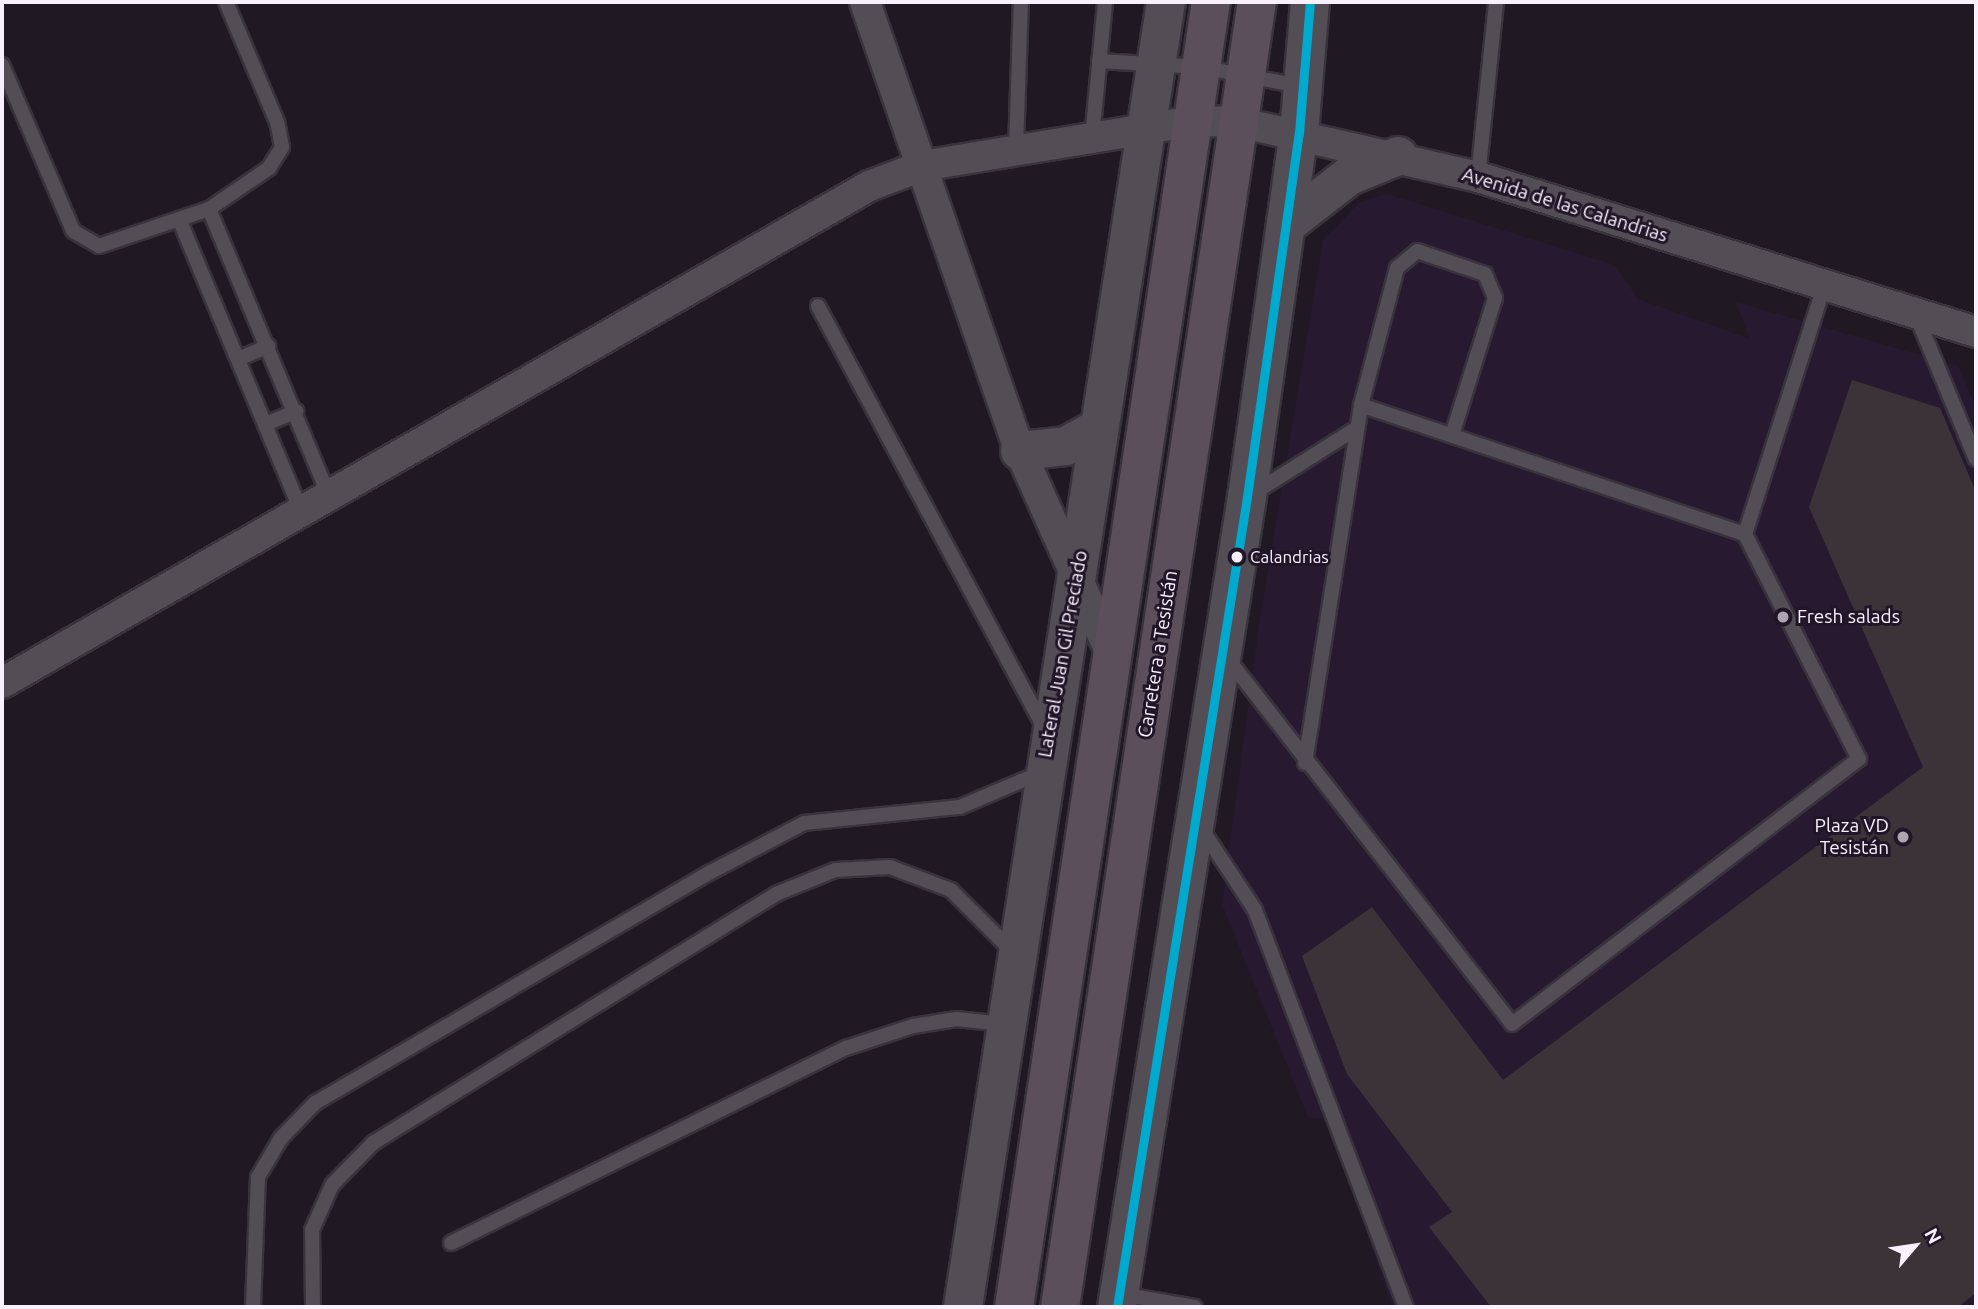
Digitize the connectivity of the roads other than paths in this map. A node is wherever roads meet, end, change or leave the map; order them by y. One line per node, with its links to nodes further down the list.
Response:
1 (226, 2): 25 (lane)
2 (865, 2): 23 (street)
3 (1021, 2): 21 (lane)
4 (1105, 2): 10 (lane)
5 (1166, 2): 11 (main road, Lateral Juan Gil Preciado)
6 (1211, 2): 13 (main road)
7 (1257, 2): 14 (main road, Carretera a Tesistán)
8 (1310, 2): 15 (main road)
9 (1496, 2): 24 (lane)
10 (1099, 61): 11 (lane); 20 (lane)
11 (1157, 62): 13 (lane); 18 (main road, Lateral Juan Gil Preciado)
12 (2, 65): 26 (lane)
13 (1201, 67): 14 (lane); 16 (main road)
14 (1246, 74): 15 (lane); 17 (main road, Carretera a Tesistán)
15 (1302, 87): 19 (main road)
16 (1193, 121): 17 (street, Avenida de las Calandrias); 18 (street, Avenida de las Calandrias); 48 (main road)
17 (1238, 122): 19 (street, Avenida de las Calandrias); 61 (main road, Carretera a Tesistán)
18 (1146, 129): 20 (street, Avenida de las Calandrias); 38 (main road, Lateral Juan Gil Preciado)
19 (1299, 133): 22 (street, Avenida de las Calandrias); 27 (main road)
20 (1092, 138): 21 (street, Avenida de las Calandrias)
21 (1016, 149): 23 (street, Avenida de las Calandrias)
22 (1398, 156): 24 (street, Avenida de las Calandrias); 27 (main road)
23 (922, 166): 40 (street); 42 (street, Avenida de las Calandrias)
24 (1478, 177): 28 (street, Avenida de las Calandrias)
25 (209, 209): 26 (lane); 32 (lane)
26 (179, 219): 33 (lane)
27 (1286, 225): 43 (main road)
28 (1824, 286): 30 (street, Avenida de las Calandrias); 45 (lane)
29 (818, 306): 50 (lane)
30 (1915, 314): 31 (street, Avenida de las Calandrias); 41 (lane)
31 (1976, 332)
32 (268, 346): 33 (lane); 35 (lane)
33 (238, 359): 36 (lane)
34 (1361, 405): 37 (lane); 39 (lane); 39 (lane)
35 (296, 411): 36 (lane); 42 (lane)
36 (265, 424): 44 (lane)
37 (1357, 428): 43 (lane); 51 (lane)
38 (1097, 429): 40 (main road); 46 (main road, Lateral Juan Gil Preciado)
39 (1452, 435): 45 (lane)
40 (1020, 451): 46 (street)
41 (1976, 459)
42 (328, 494): 44 (street, Avenida de las Calandrias)
43 (1247, 497): 47 (main road)
44 (301, 510): 49 (street, Avenida de las Calandrias)
45 (1745, 534): 51 (lane)
46 (1078, 577): 48 (street); 50 (main road, Lateral Juan Gil Preciado)
47 (1220, 648): 51 (lane); 52 (main road)
48 (1112, 656): 60 (main road)
49 (2, 683)
50 (1046, 754): 53 (main road, Lateral Juan Gil Preciado); 57 (lane)
51 (1305, 763)
52 (1196, 821): 56 (main road); 63 (lane)
53 (1016, 955): 54 (main road, Lateral Juan Gil Preciado); 58 (lane)
54 (1005, 1024): 55 (lane); 59 (main road, Lateral Juan Gil Preciado)
55 (451, 1243)
56 (1118, 1300): 62 (lane)
57 (253, 1307)
58 (313, 1307)
59 (963, 1307)
60 (1014, 1307)
61 (1060, 1307)
62 (1195, 1307)
63 (1406, 1307)

